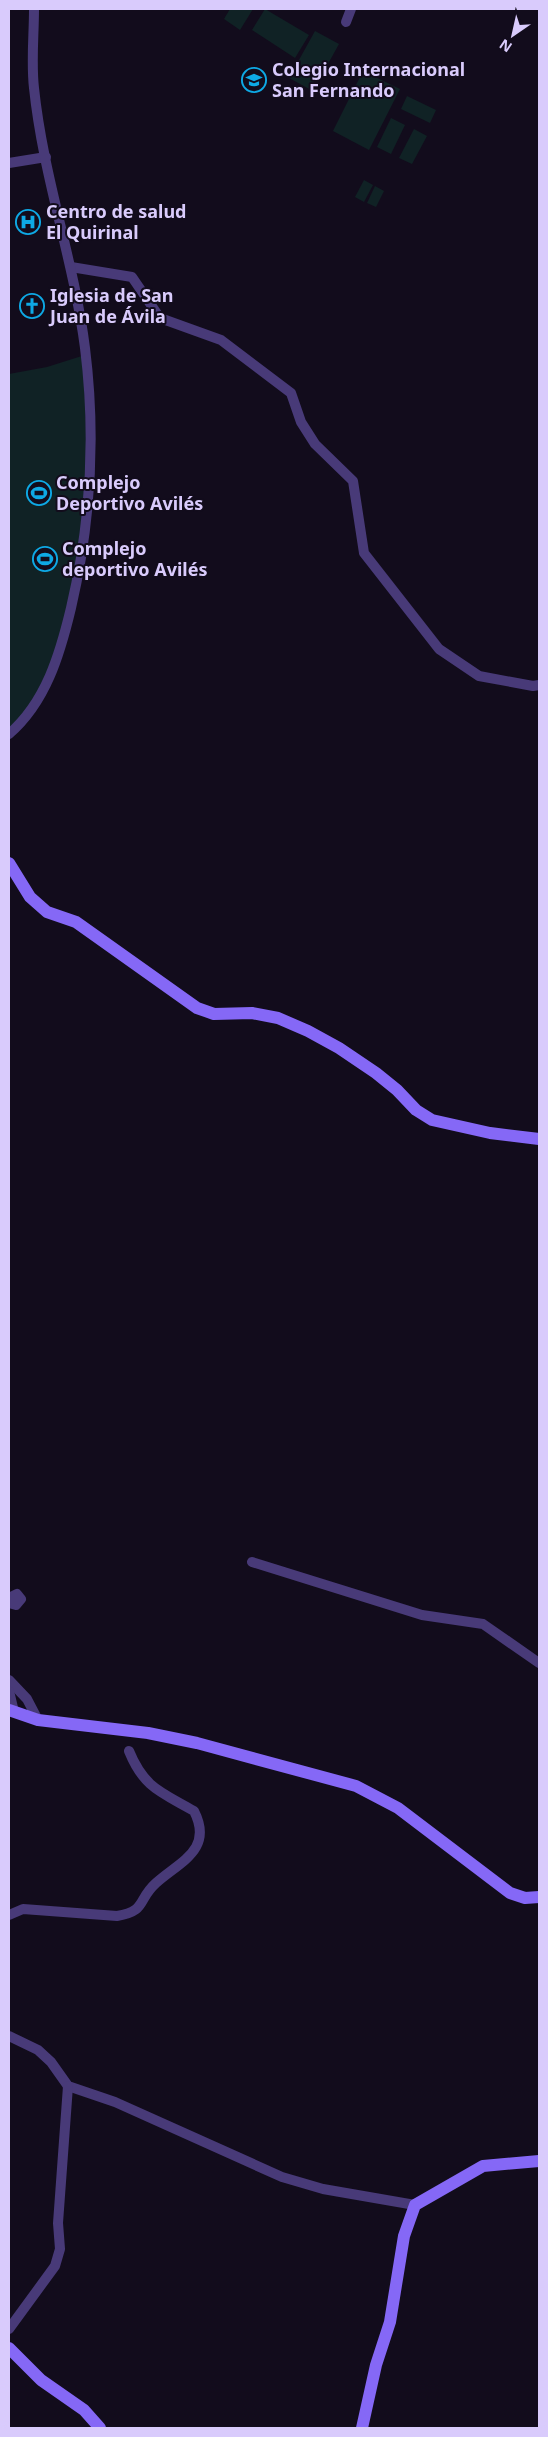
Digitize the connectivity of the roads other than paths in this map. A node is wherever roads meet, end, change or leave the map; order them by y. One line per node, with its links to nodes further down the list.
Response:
1 (34, 9): 4 (street)
2 (351, 9): 3 (street)
3 (346, 22)
4 (46, 157): 5 (street); 6 (street)
5 (9, 163)
6 (70, 267): 7 (street); 8 (street)
7 (539, 685)
8 (9, 734)
9 (9, 863): 10 (street)
10 (539, 1139)
11 (252, 1562): 14 (street)
12 (9, 1598): 13 (street)
13 (9, 1603)
14 (539, 1662)
15 (12, 1688): 16 (street); 17 (street)
16 (11, 1711): 17 (street)
17 (38, 1720): 19 (street)
18 (128, 1751): 20 (street)
19 (539, 1897)
20 (9, 1915)
21 (9, 2036): 22 (street)
22 (68, 2086): 24 (street); 25 (street)
23 (539, 2161): 24 (street)
24 (415, 2205): 28 (street)
25 (9, 2329)
26 (9, 2348): 27 (street)
27 (100, 2428)
28 (362, 2428)

